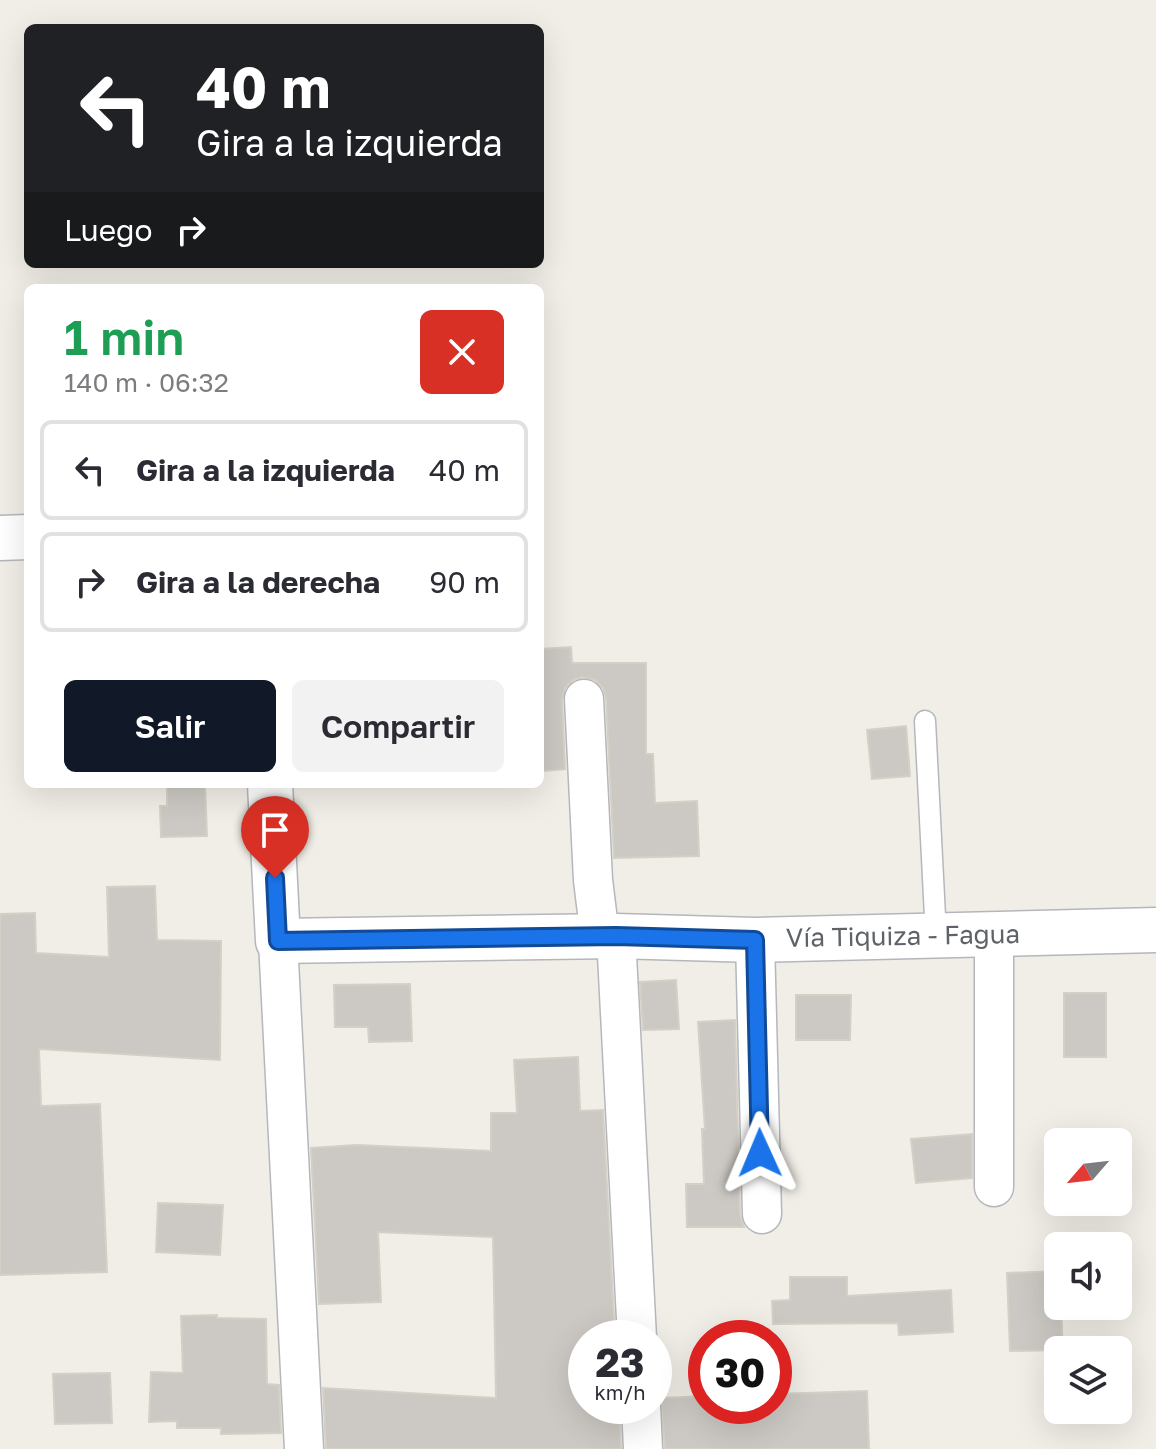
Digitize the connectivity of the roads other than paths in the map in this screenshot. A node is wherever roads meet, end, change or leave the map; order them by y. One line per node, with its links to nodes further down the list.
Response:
1 (24, 537): 2 (street)
2 (0, 538)
3 (584, 699): 8 (street)
4 (925, 721): 9 (lane)
5 (270, 788): 11 (street)
6 (1156, 930): 7 (street, Vía Tiquiza - Fagua)
7 (994, 935): 9 (street, Vía Tiquiza - Fagua); 12 (street)
8 (608, 936): 10 (street, Vía Tiquiza - Fagua); 11 (street, Vía Tiquiza - Fagua); 14 (street)
9 (936, 936): 10 (street, Vía Tiquiza - Fagua)
10 (755, 940): 13 (street)
11 (278, 941): 16 (street)
12 (994, 1187)
13 (762, 1214)
14 (636, 1320)
15 (642, 1424): 17 (street)
16 (304, 1449)
17 (643, 1449)

